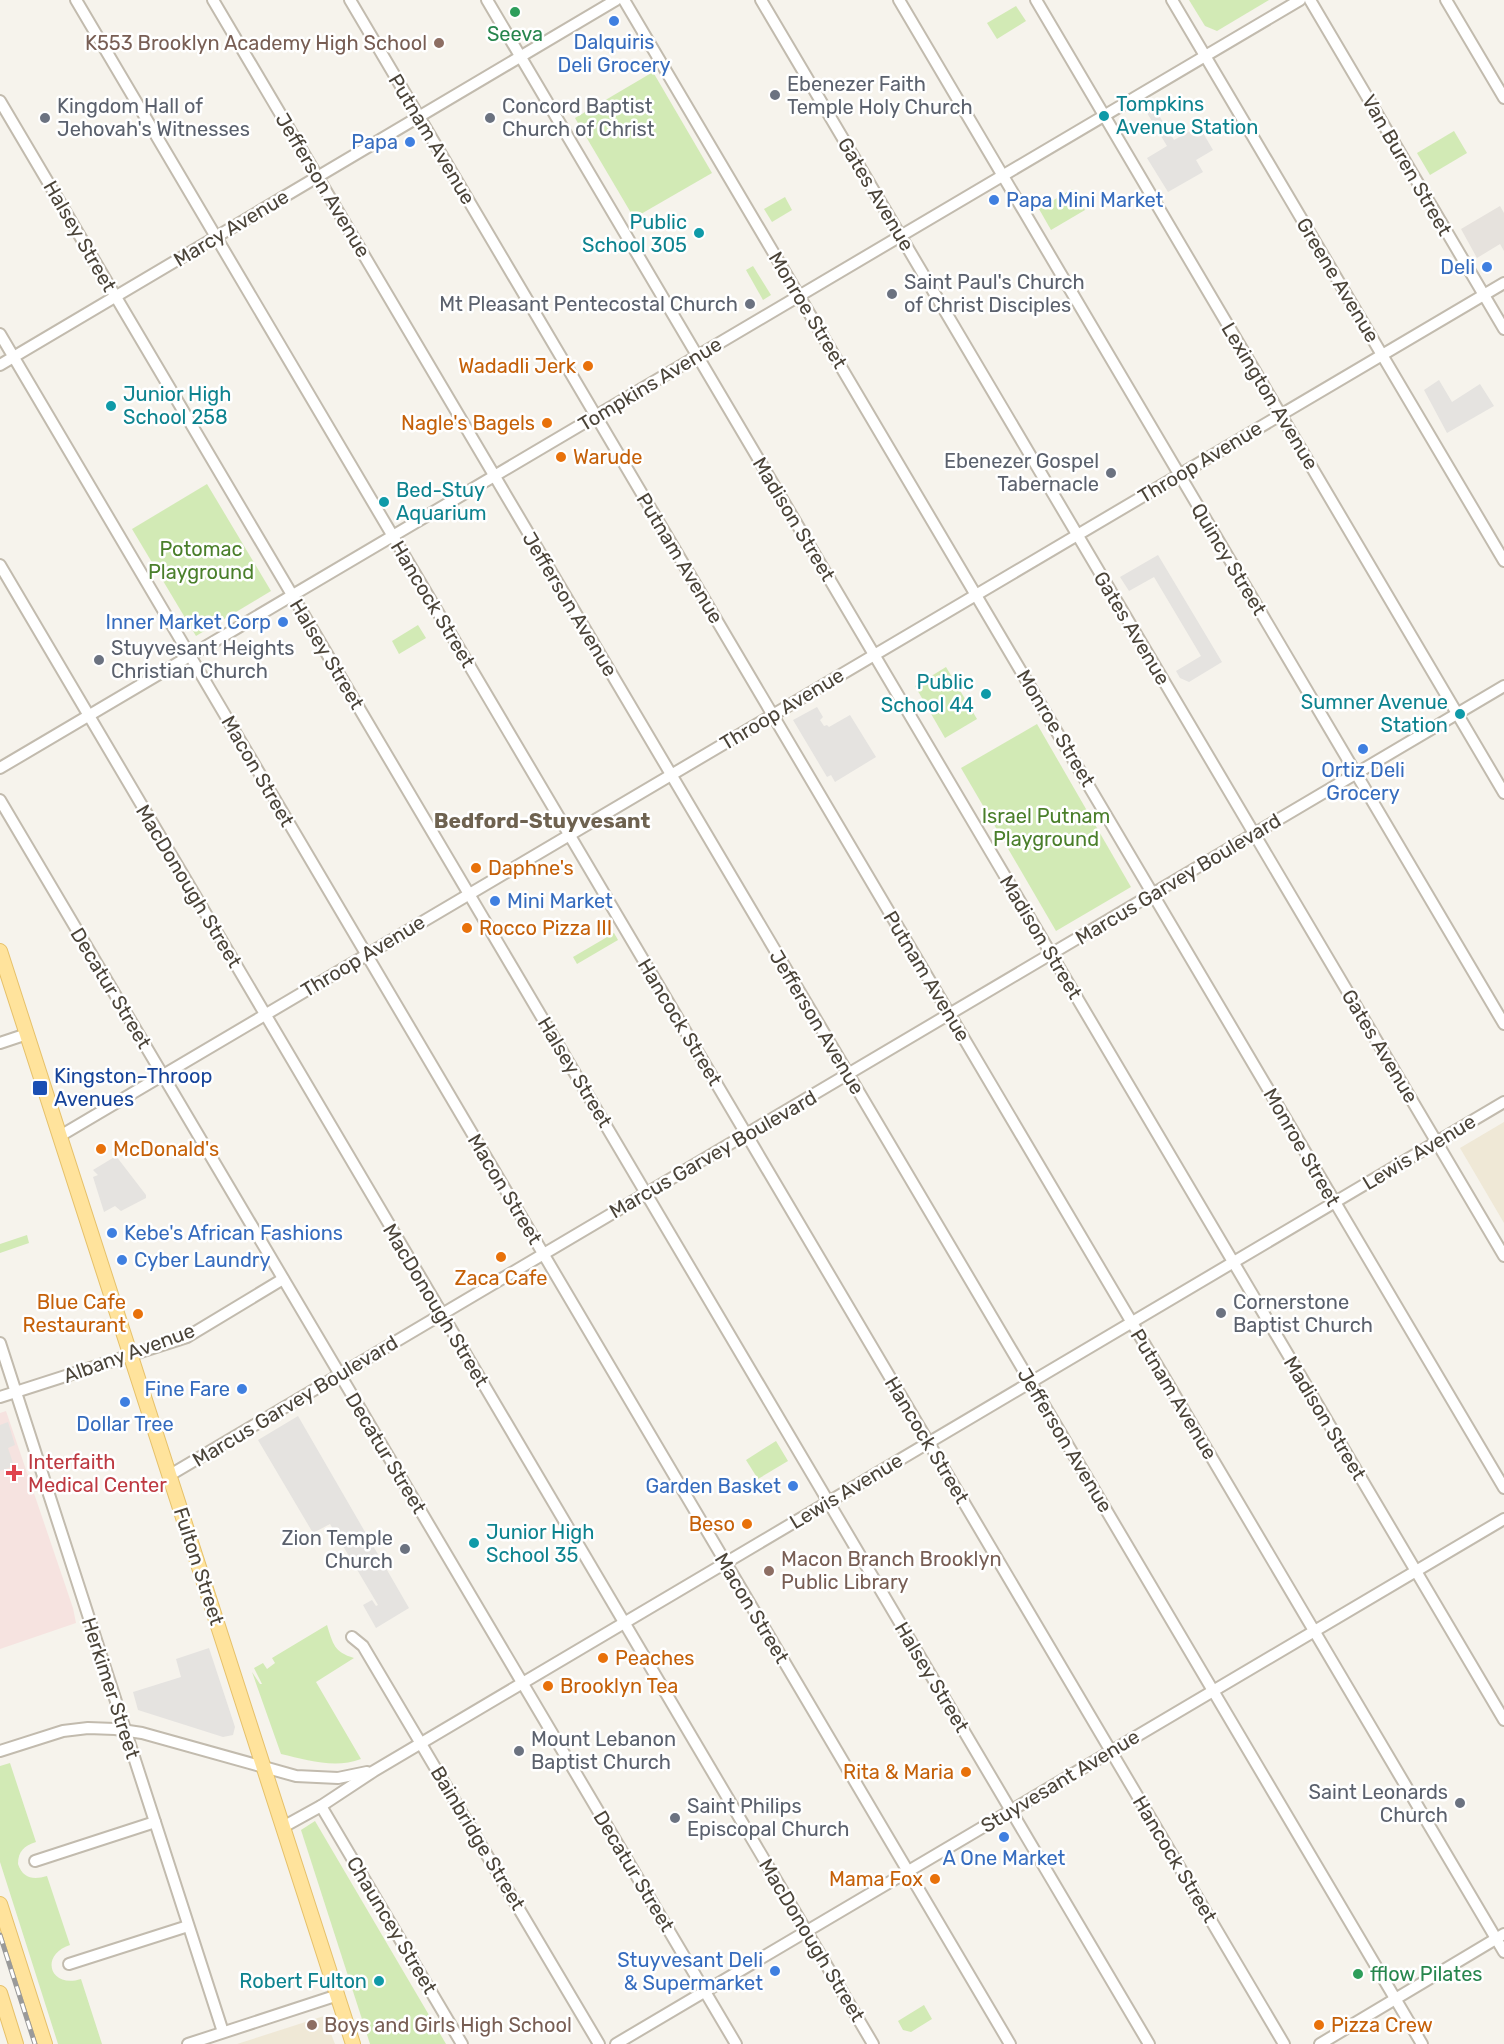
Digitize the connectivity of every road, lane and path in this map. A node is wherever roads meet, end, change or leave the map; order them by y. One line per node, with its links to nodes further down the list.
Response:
1 (76, 0): 23 (street, Hancock Street)
2 (213, 0): 21 (street, Jefferson Avenue)
3 (350, 0): 19 (street, Putnam Avenue)
4 (487, 0): 15 (street, Madison Street)
5 (616, 0): 15 (street, Marcy Avenue)
6 (624, 0): 27 (street, Monroe Street)
7 (761, 0): 22 (street, Gates Avenue)
8 (899, 0): 20 (street, Quincy Street)
9 (1035, 0): 18 (street, Lexington Avenue)
10 (1172, 0): 14 (street, Greene Avenue)
11 (1300, 0): 14 (street, Tompkins Avenue)
12 (1310, 0): 25 (street, Van Buren Street)
13 (1446, 0): 16 (street)
14 (1205, 56): 18 (street, Tompkins Avenue); 30 (street, Greene Avenue)
15 (521, 57): 19 (street, Marcy Avenue); 31 (street, Madison Street)
16 (1504, 98)
17 (0, 101): 26 (street, Halsey Street)
18 (1104, 116): 20 (street, Tompkins Avenue); 34 (street, Lexington Avenue)
19 (419, 117): 21 (street, Marcy Avenue); 35 (street, Putnam Avenue)
20 (1003, 176): 22 (street, Tompkins Avenue); 36 (street, Quincy Street)
21 (317, 177): 23 (street, Marcy Avenue); 37 (street, Jefferson Avenue)
22 (900, 236): 27 (street, Tompkins Avenue); 38 (street, Gates Avenue)
23 (216, 237): 26 (street, Marcy Avenue); 39 (street, Hancock Street)
24 (1504, 283): 25 (street, Throop Avenue)
25 (1484, 295): 28 (street, Van Buren Street); 30 (street, Throop Avenue)
26 (115, 296): 32 (street, Marcy Avenue); 43 (street, Halsey Street)
27 (799, 296): 31 (street, Tompkins Avenue); 42 (street, Monroe Street)
28 (1504, 329)
29 (0, 334): 32 (street, Macon Street)
30 (1382, 355): 34 (street, Throop Avenue); 40 (street, Greene Avenue)
31 (698, 356): 35 (street, Tompkins Avenue); 44 (street, Madison Street)
32 (13, 357): 33 (street, Marcy Avenue); 45 (street, Macon Street)
33 (0, 365)
34 (1281, 415): 36 (street, Throop Avenue); 47 (street, Lexington Avenue)
35 (596, 416): 37 (street, Tompkins Avenue); 48 (street, Putnam Avenue)
36 (1179, 475): 38 (street, Throop Avenue); 51 (street, Quincy Street)
37 (494, 476): 39 (street, Tompkins Avenue); 52 (street, Jefferson Avenue)
38 (1077, 535): 42 (street, Throop Avenue); 55 (street, Gates Avenue)
39 (393, 536): 43 (street, Tompkins Avenue); 56 (street, Hancock Street)
40 (1504, 561)
41 (0, 566): 49 (street, MacDonough Street)
42 (976, 595): 44 (street, Throop Avenue); 57 (street, Monroe Street)
43 (292, 596): 45 (street, Tompkins Avenue); 58 (street, Halsey Street)
44 (874, 655): 48 (street, Throop Avenue); 60 (street, Madison Street)
45 (190, 656): 49 (street, Tompkins Avenue); 61 (street, Macon Street)
46 (1504, 686): 47 (street, Marcus Garvey Boulevard)
47 (1458, 713): 51 (street, Marcus Garvey Boulevard); 53 (street, Lexington Avenue)
48 (772, 715): 52 (street, Throop Avenue); 62 (street, Putnam Avenue)
49 (89, 717): 50 (street, Tompkins Avenue); 63 (street, MacDonough Street)
50 (0, 768)
51 (1356, 774): 55 (street, Marcus Garvey Boulevard); 64 (street, Quincy Street)
52 (671, 775): 56 (street, Throop Avenue); 67 (street, Jefferson Avenue)
53 (1504, 793)
54 (0, 800): 68 (street, Decatur Street)
55 (1254, 834): 57 (street, Marcus Garvey Boulevard); 72 (street, Gates Avenue)
56 (569, 835): 58 (street, Throop Avenue); 70 (street, Hancock Street)
57 (1154, 893): 60 (street, Marcus Garvey Boulevard); 74 (street, Monroe Street)
58 (469, 894): 61 (street, Throop Avenue); 73 (street, Halsey Street)
59 (0, 951): 65 (main road, Fulton Street)
60 (1051, 954): 62 (street, Marcus Garvey Boulevard); 77 (street, Madison Street)
61 (366, 955): 63 (street, Throop Avenue); 75 (street, Macon Street)
62 (950, 1014): 67 (street, Marcus Garvey Boulevard); 80 (street, Putnam Avenue)
63 (265, 1015): 68 (street, Throop Avenue); 79 (street, MacDonough Street)
64 (1504, 1024)
65 (27, 1034): 66 (street); 71 (main road, Fulton Street)
66 (0, 1043)
67 (848, 1074): 70 (street, Marcus Garvey Boulevard); 84 (street, Jefferson Avenue)
68 (163, 1075): 71 (street, Throop Avenue); 78 (street, Decatur Street)
69 (1504, 1102): 72 (street, Lewis Avenue)
70 (747, 1134): 73 (street, Marcus Garvey Boulevard); 87 (street, Hancock Street)
71 (60, 1136): 82 (main road, Fulton Street)
72 (1436, 1142): 74 (street, Lewis Avenue); 76 (street, Gates Avenue)
73 (646, 1193): 75 (street, Marcus Garvey Boulevard); 90 (street, Halsey Street)
74 (1335, 1202): 77 (street, Lewis Avenue); 89 (street, Monroe Street)
75 (544, 1254): 79 (street, Marcus Garvey Boulevard); 92 (street, Macon Street)
76 (1504, 1256)
77 (1234, 1262): 80 (street, Lewis Avenue); 93 (street, Madison Street)
78 (283, 1279): 82 (street, Albany Avenue); 83 (street, Decatur Street)
79 (442, 1315): 83 (street, Marcus Garvey Boulevard); 94 (street, MacDonough Street)
80 (1132, 1322): 84 (street, Lewis Avenue); 95 (street, Putnam Avenue)
81 (0, 1343): 85 (street, Herkimer Street)
82 (131, 1355): 85 (street, Albany Avenue); 88 (main road, Fulton Street)
83 (339, 1373): 88 (street, Marcus Garvey Boulevard); 97 (street, Decatur Street)
84 (1030, 1382): 87 (street, Lewis Avenue); 98 (street, Jefferson Avenue)
85 (16, 1392): 86 (street, Albany Avenue); 100 (street, Herkimer Street)
86 (0, 1397)
87 (929, 1442): 90 (street, Lewis Avenue); 103 (street, Hancock Street)
88 (170, 1475): 104 (main road, Fulton Street)
89 (1504, 1488)
90 (829, 1502): 92 (street, Lewis Avenue); 107 (street, Halsey Street)
91 (1504, 1519): 93 (street, Stuyvesant Avenue)
92 (726, 1563): 94 (street, Lewis Avenue); 111 (street, Macon Street)
93 (1416, 1571): 95 (street, Stuyvesant Avenue); 99 (street, Madison Street)
94 (624, 1623): 97 (street, Lewis Avenue); 114 (street, MacDonough Street)
95 (1314, 1631): 98 (street, Stuyvesant Avenue); 115 (street, Putnam Avenue)
96 (352, 1636): 101 (street, Bainbridge Street)
97 (523, 1683): 101 (street, Lewis Avenue); 118 (street, Decatur Street)
98 (1213, 1691): 103 (street, Stuyvesant Avenue); 121 (street, Jefferson Avenue)
99 (1504, 1720)
100 (125, 1730): 102 (street, Lewis Avenue); 104 (street, Lewis Avenue); 108 (street, Herkimer Street)
101 (421, 1743): 105 (street, Lewis Avenue); 128 (street, Bainbridge Street)
102 (0, 1751)
103 (1111, 1751): 107 (street, Stuyvesant Avenue); 134 (street, Hancock Street)
104 (264, 1767): 105 (street, Lewis Avenue); 109 (main road, Fulton Street)
105 (374, 1771): 106 (street, Lewis Avenue)
106 (321, 1806): 109 (street, Lewis Avenue); 127 (street, Chauncey Street)
107 (1011, 1810): 111 (street, Stuyvesant Avenue); 133 (street, Halsey Street)
108 (155, 1822): 110 (street); 113 (street, Herkimer Street)
109 (283, 1827): 120 (main road, Fulton Street)
110 (35, 1861)
111 (908, 1871): 114 (street, Stuyvesant Avenue); 132 (street, Macon Street)
112 (0, 1904): 124 (main road)
113 (188, 1926): 117 (street); 122 (street, Herkimer Street)
114 (806, 1931): 118 (street, Stuyvesant Avenue); 131 (street, MacDonough Street)
115 (1500, 1936): 116 (street, Putnam Avenue); 121 (street)
116 (1504, 1952)
117 (69, 1964)
118 (705, 1991): 129 (street, Stuyvesant Avenue); 130 (street, Decatur Street)
119 (0, 1993): 123 (main road)
120 (338, 1995): 122 (street); 126 (main road, Fulton Street)
121 (1395, 2000): 135 (street); 136 (street, Jefferson Avenue)
122 (223, 2032): 125 (street)
123 (16, 2044)
124 (45, 2044)
125 (188, 2044)
126 (353, 2044)
127 (462, 2044)
128 (599, 2044)
129 (616, 2044)
130 (736, 2044)
131 (873, 2044)
132 (1010, 2044)
133 (1149, 2044)
134 (1284, 2044)
135 (1320, 2044)
136 (1422, 2044)

